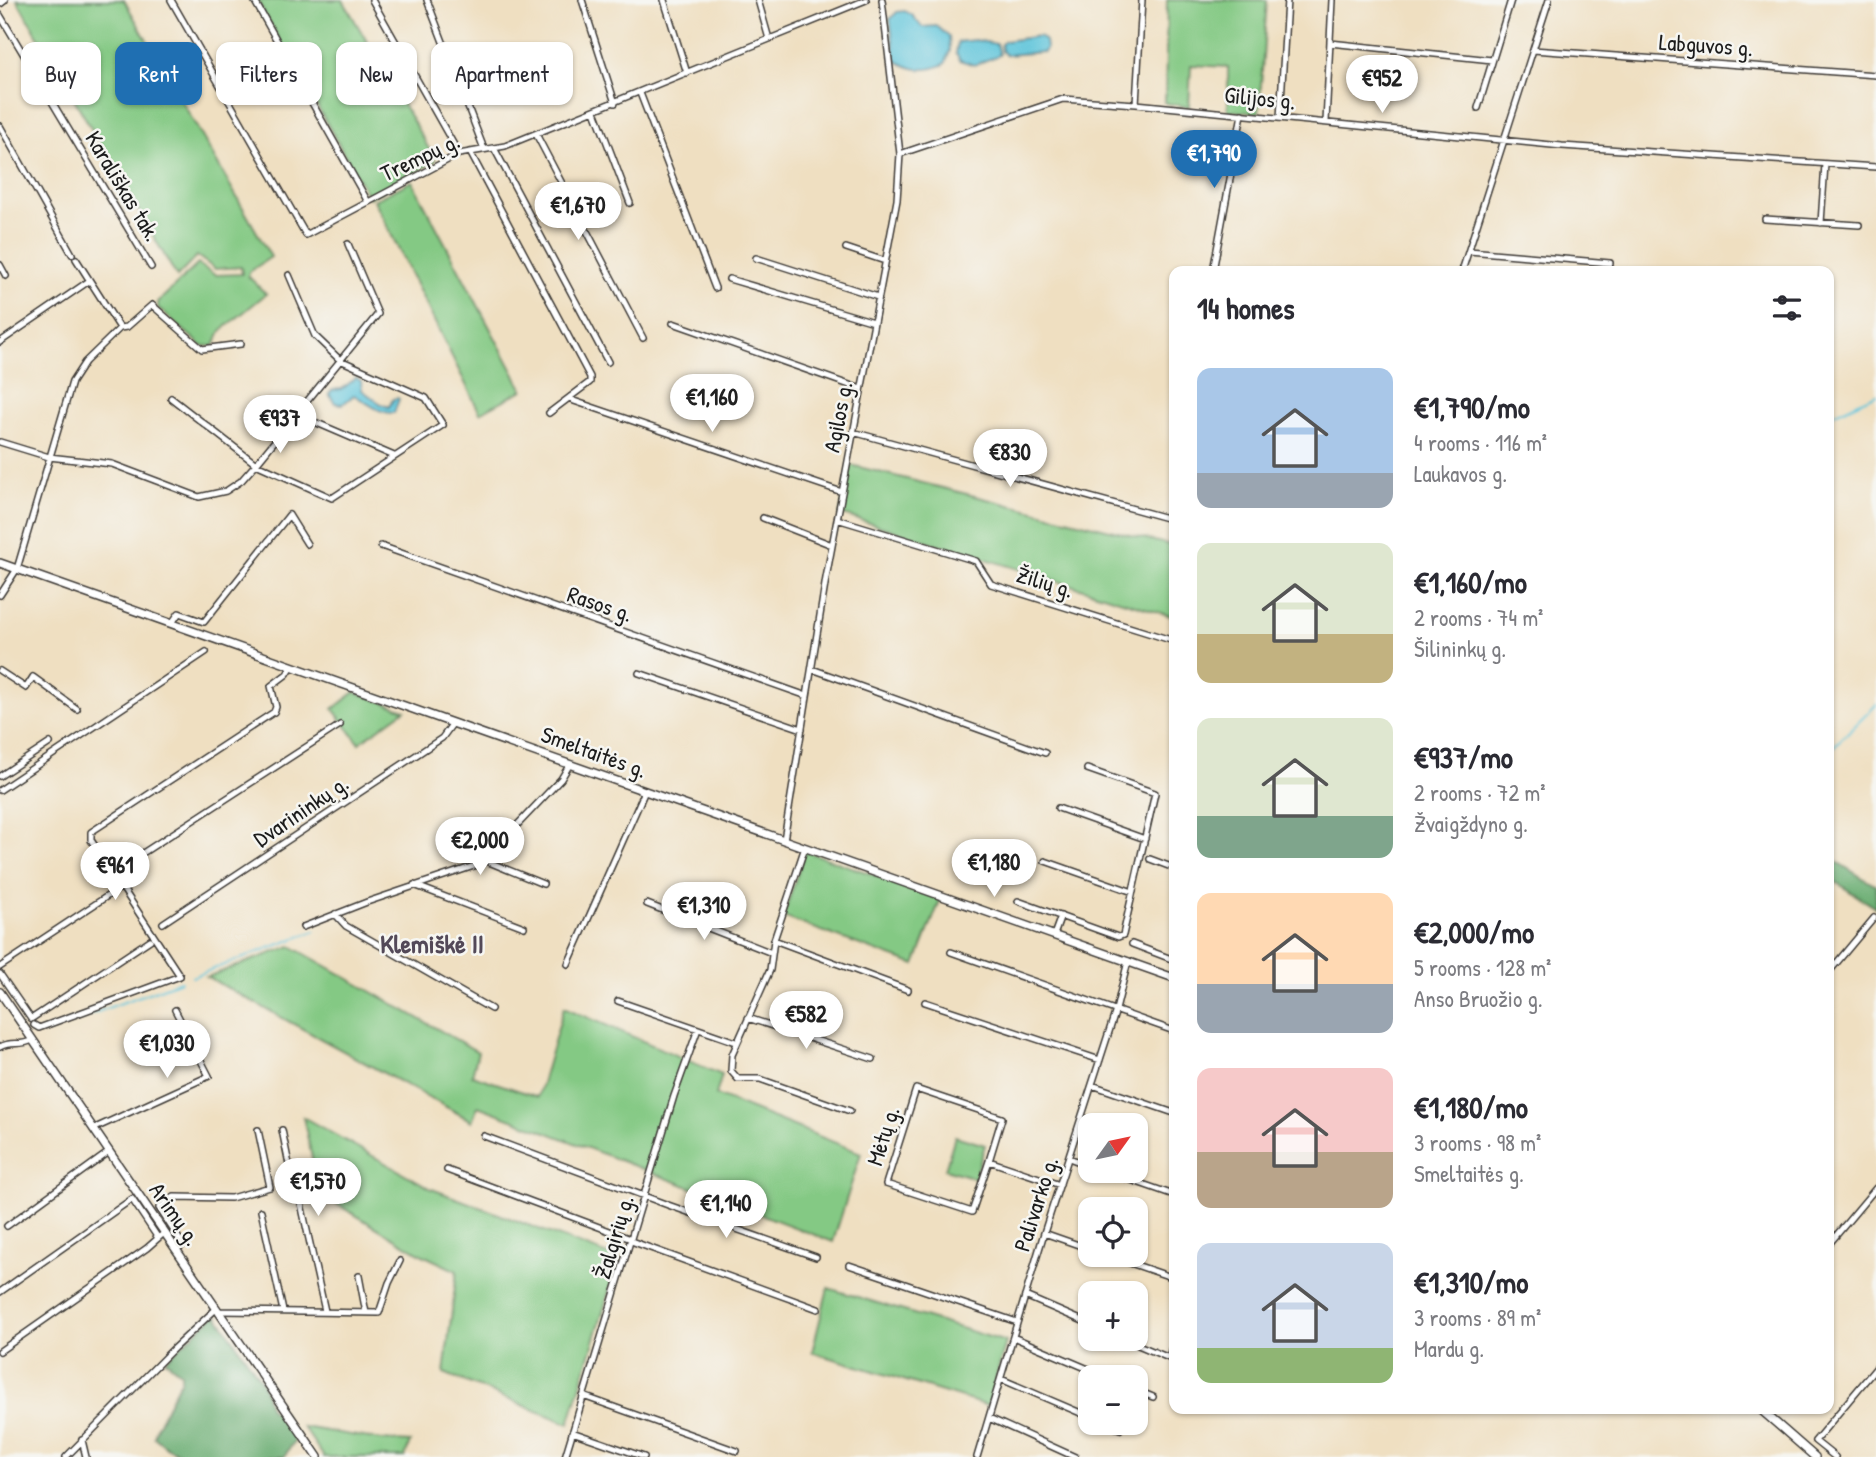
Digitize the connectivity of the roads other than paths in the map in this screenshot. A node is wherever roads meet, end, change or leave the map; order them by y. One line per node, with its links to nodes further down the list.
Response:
1 (171, 0): 40 (street, Trempų g.)
2 (254, 0): 40 (street)
3 (372, 0): 36 (street)
4 (428, 0): 34 (street)
5 (582, 0): 23 (street)
6 (664, 0): 20 (street)
7 (758, 0): 16 (street)
8 (866, 0): 16 (street, Trempų g.)
9 (882, 0): 37 (street, Agilos g.)
10 (1142, 0): 24 (street)
11 (1287, 0): 28 (street)
12 (1332, 0): 17 (street)
13 (1511, 0): 19 (street)
14 (1549, 0): 18 (street)
15 (0, 15): 54 (street, Karališkas tak.)
16 (769, 39): 20 (street, Trempų g.)
17 (1330, 43): 19 (street); 29 (street)
18 (1533, 50): 21 (street, Labguvos g.); 32 (street)
19 (1492, 60): 25 (street)
20 (687, 73): 22 (street, Trempų g.)
21 (1876, 75)
22 (640, 93): 23 (street, Trempų g.); 59 (street)
23 (615, 103): 26 (street, Trempų g.)
24 (1136, 104): 27 (street, Gilijos g.); 37 (street, Gilijos g.)
25 (1478, 108)
26 (595, 111): 31 (street, Trempų g.); 41 (street)
27 (1242, 114): 28 (street, Gilijos g.); 52 (street)
28 (1280, 118): 29 (street, Gilijos g.)
29 (1326, 122): 32 (street, Gilijos g.)
30 (0, 126): 58 (street)
31 (536, 134): 33 (street, Trempų g.); 64 (street)
32 (1503, 141): 38 (street, Gilijos g.); 47 (street)
33 (494, 148): 34 (street, Trempų g.); 68 (street)
34 (484, 149): 35 (street, Trempų g.)
35 (470, 152): 36 (street, Trempų g.); 70 (street)
36 (459, 154): 40 (street, Trempų g.)
37 (900, 154): 49 (street, Agilos g.)
38 (1825, 164): 39 (street, Gilijos g.); 43 (street)
39 (1876, 167)
40 (368, 202)
41 (630, 203)
42 (1765, 219): 43 (street)
43 (1821, 223): 44 (street)
44 (1858, 225)
45 (348, 244): 67 (street)
46 (846, 248): 49 (street)
47 (1469, 251): 50 (street); 53 (street)
48 (756, 258): 60 (street)
49 (885, 261): 60 (street, Agilos g.)
50 (1610, 263)
51 (0, 265): 55 (street)
52 (1214, 266)
53 (1464, 266)
54 (150, 267)
55 (6, 275)
56 (289, 275): 67 (street)
57 (729, 279): 61 (street)
58 (89, 281): 63 (street); 65 (street)
59 (715, 288)
60 (878, 297): 61 (street, Agilos g.)
61 (874, 321): 69 (street, Agilos g.)
62 (673, 323): 69 (street)
63 (120, 328): 66 (street); 77 (street)
64 (643, 338)
65 (0, 342)
66 (241, 344)
67 (340, 360): 73 (street); 76 (street)
68 (608, 362)
69 (861, 389): 74 (street, Agilos g.)
70 (570, 397): 72 (street); 79 (street)
71 (171, 398): 78 (street)
72 (549, 412)
73 (296, 414): 76 (street); 78 (street)
74 (853, 432): 79 (street, Agilos g.); 82 (street)
75 (0, 442): 77 (street)
76 (394, 456): 78 (street)
77 (49, 457): 78 (street); 87 (street)
78 (256, 464)
79 (842, 492): 81 (street, Agilos g.)
80 (764, 518): 84 (street)
81 (837, 519): 84 (street, Agilos g.); 90 (street, Žilių g.)
82 (1169, 519)
83 (307, 544): 89 (street)
84 (832, 545): 93 (street, Agilos g.)
85 (381, 546): 96 (street, Rasos g.)
86 (0, 562): 87 (main road, Smeltaitės g.)
87 (17, 569): 88 (street); 89 (main road, Smeltaitės g.)
88 (0, 595)
89 (172, 623): 92 (main road, Smeltaitės g.)
90 (1169, 639)
91 (206, 652): 106 (street)
92 (292, 666): 98 (main road, Smeltaitės g.); 116 (street)
93 (812, 669): 96 (street, Agilos g.); 102 (street)
94 (0, 671): 97 (street)
95 (639, 673): 100 (street)
96 (807, 695): 100 (street, Agilos g.)
97 (77, 709)
98 (453, 723): 103 (main road, Smeltaitės g.); 126 (street, Dvarininkų g.)
99 (340, 725): 116 (street)
100 (802, 729): 110 (street, Agilos g.)
101 (50, 743): 105 (street)
102 (1045, 753)
103 (570, 764): 107 (main road, Smeltaitės g.); 113 (street)
104 (1087, 769): 109 (street)
105 (0, 776)
106 (0, 790)
107 (645, 791): 110 (main road, Smeltaitės g.); 137 (street)
108 (1058, 808): 109 (street)
109 (1144, 839): 120 (street)
110 (784, 840): 111 (main road, Smeltaitės g.)
111 (805, 847): 129 (main road, Smeltaitės g.); 131 (street)
112 (1150, 859): 115 (street)
113 (484, 860): 117 (street); 118 (street)
114 (1045, 861): 120 (street)
115 (1169, 866)
116 (112, 873): 119 (street)
117 (543, 884)
118 (414, 885): 123 (street); 128 (street)
119 (121, 887): 138 (street); 150 (street)
120 (1133, 892): 124 (street)
121 (1018, 901): 124 (street)
122 (647, 904): 134 (street)
123 (335, 914): 127 (street); 146 (street)
124 (1061, 916): 129 (street)
125 (1874, 918): 139 (street)
126 (163, 923)
127 (303, 927)
128 (524, 927)
129 (1054, 935): 136 (main road, Smeltaitės g.)
130 (150, 940): 150 (street)
131 (774, 940): 134 (street); 142 (street)
132 (1132, 944): 135 (street)
133 (951, 952): 148 (street)
134 (772, 953): 149 (street)
135 (1169, 958)
136 (1128, 961): 141 (main road, Smeltaitės g.); 148 (street, Palivarko g.)
137 (568, 964)
138 (1, 966)
139 (1834, 966)
140 (0, 974): 150 (street)
141 (1169, 976)
142 (908, 990)
143 (0, 992): 153 (main road, Arimų g.)
144 (618, 1000): 151 (street)
145 (925, 1002): 158 (street)
146 (491, 1009)
147 (175, 1010): 162 (street)
148 (1116, 1010): 152 (street); 158 (street, Palivarko g.)
149 (748, 1018): 155 (street); 157 (street)
150 (32, 1022): 153 (street)
151 (698, 1029): 155 (street); 175 (street, Žalgirių g.)
152 (1169, 1029)
153 (27, 1033): 154 (main road, Arimų g.)
154 (32, 1040): 156 (street); 162 (main road, Arimų g.)
155 (736, 1042): 160 (street)
156 (0, 1046)
157 (873, 1059)
158 (1100, 1060): 159 (street, Palivarko g.)
159 (1092, 1085): 161 (street); 167 (street, Palivarko g.)
160 (850, 1111)
161 (1169, 1111)
162 (93, 1129): 166 (main road, Arimų g.)
163 (258, 1130): 183 (street)
164 (282, 1130): 195 (street)
165 (484, 1136): 175 (street)
166 (109, 1152): 177 (street); 179 (main road, Arimų g.)
167 (1069, 1158): 169 (street); 172 (street, Palivarko g.)
168 (989, 1161): 168 (street, Mėtų g.); 172 (street)
169 (1078, 1161)
170 (447, 1170): 181 (street)
171 (1139, 1183): 174 (street)
172 (1060, 1185): 178 (street, Palivarko g.)
173 (1876, 1188): 180 (street)
174 (1169, 1193)
175 (644, 1197): 181 (street, Žalgirių g.); 184 (street)
176 (261, 1211): 194 (street)
177 (7, 1226)
178 (1044, 1233): 182 (street); 191 (street, Palivarko g.)
179 (161, 1235): 183 (main road, Arimų g.); 190 (street); 201 (street)
180 (1834, 1238)
181 (631, 1240): 192 (street); 207 (street, Žalgirių g.)
182 (1078, 1245)
183 (176, 1250): 193 (main road, Arimų g.)
184 (816, 1257)
185 (400, 1261): 196 (street)
186 (849, 1265): 198 (street)
187 (1142, 1267): 189 (street)
188 (359, 1276): 196 (street)
189 (1169, 1276)
190 (0, 1292)
191 (1025, 1296): 197 (street); 198 (street, Palivarko g.)
192 (818, 1309)
193 (218, 1310): 194 (street); 213 (street); 217 (main road, Arimų g.)
194 (283, 1311): 195 (street)
195 (325, 1311): 196 (street)
196 (366, 1312)
197 (1078, 1319)
198 (1017, 1322): 199 (street, Palivarko g.)
199 (1013, 1337): 203 (street); 205 (street, Palivarko g.)
200 (1148, 1349): 202 (street)
201 (0, 1350)
202 (1169, 1358)
203 (1079, 1365)
204 (1876, 1368): 223 (street)
205 (1001, 1378): 209 (street); 211 (street, Palivarko g.)
206 (1148, 1395): 208 (street)
207 (583, 1396): 212 (street, Žalgirių g.); 214 (street)
208 (1153, 1397)
209 (1078, 1412)
210 (1766, 1414): 222 (main road)
211 (989, 1418): 220 (street, Palivarko g.); 221 (street)
212 (572, 1432): 218 (street, Žalgirių g.); 219 (street)
213 (82, 1440): 215 (street); 216 (street)
214 (737, 1451)
215 (66, 1457)
216 (86, 1457)
217 (318, 1457)
218 (565, 1457)
219 (644, 1457)
220 (977, 1457)
221 (1075, 1457)
222 (1815, 1457)
223 (1835, 1457)

